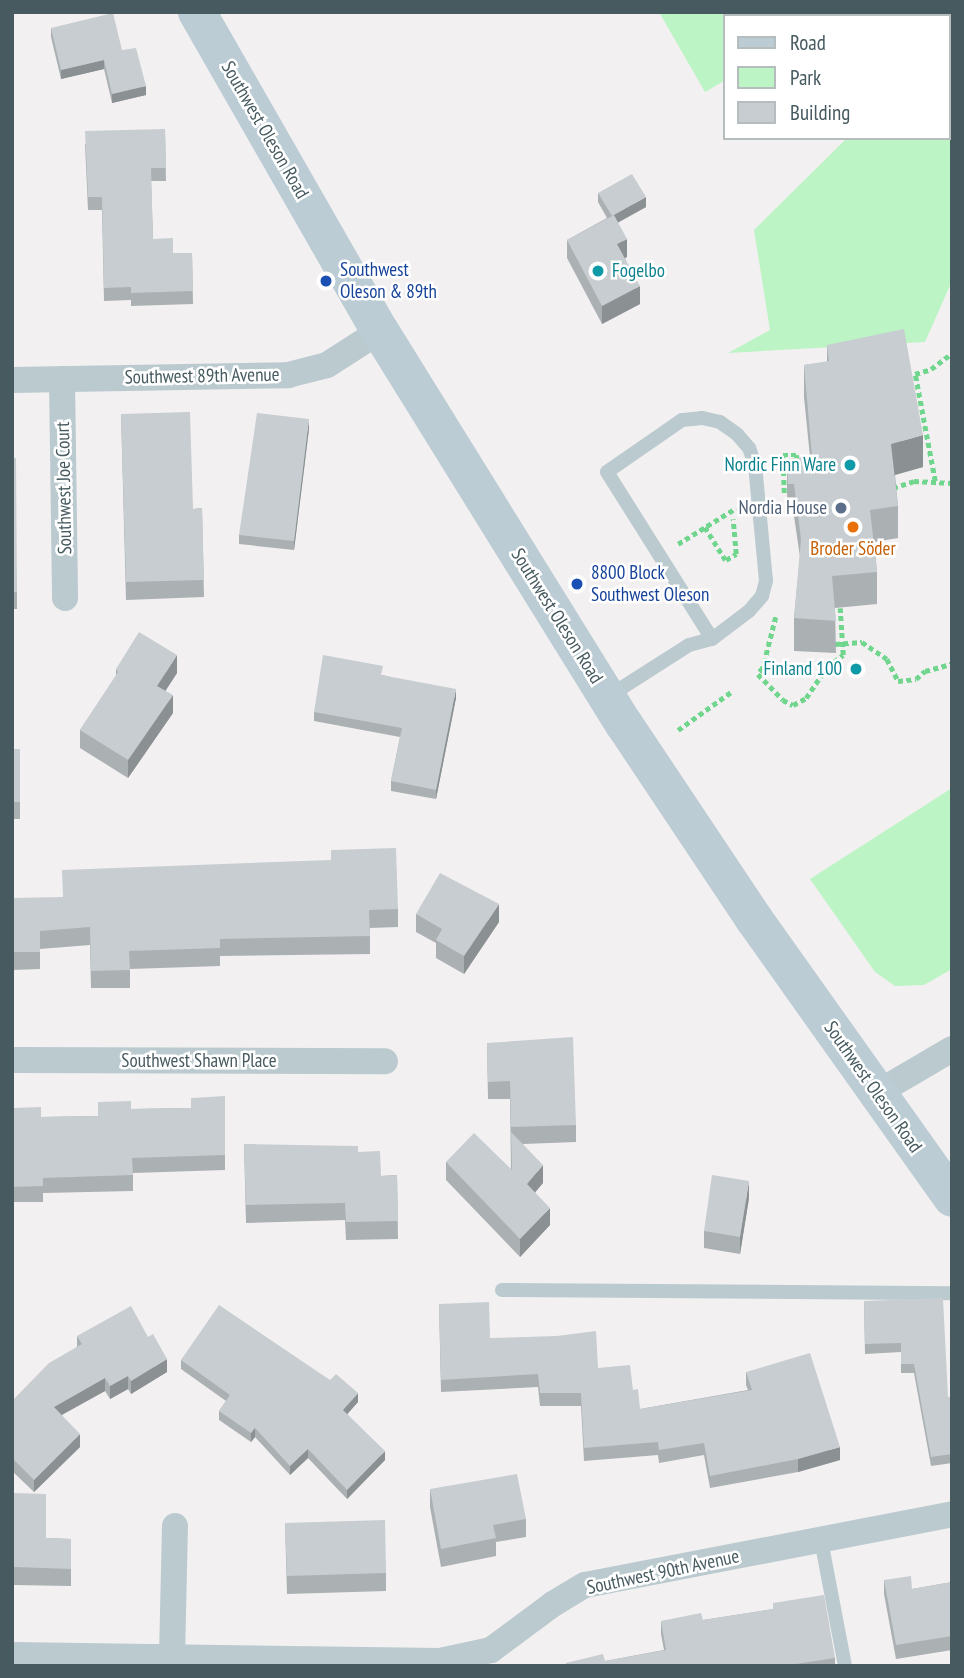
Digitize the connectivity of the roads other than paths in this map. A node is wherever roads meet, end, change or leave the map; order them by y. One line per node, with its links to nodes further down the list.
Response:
1 (197, 12): 2 (main road, Southwest Oleson Road)
2 (380, 331): 3 (street, Southwest 89th Avenue); 7 (main road, Southwest Oleson Road)
3 (62, 379): 4 (street, Southwest 89th Avenue); 5 (street, Southwest Joe Court)
4 (12, 380)
5 (65, 598)
6 (712, 639): 6 (lane); 7 (lane)
7 (608, 697): 11 (main road, Southwest Oleson Road)
8 (952, 1049): 11 (street)
9 (12, 1060): 10 (street, Southwest Shawn Place)
10 (385, 1061)
11 (877, 1093): 12 (main road, Southwest Oleson Road)
12 (952, 1198)
13 (502, 1290): 14 (lane)
14 (952, 1293)
15 (952, 1514): 17 (street, Southwest 90th Avenue)
16 (175, 1526): 19 (street)
17 (821, 1540): 19 (street, Southwest 90th Avenue); 20 (lane)
18 (12, 1655): 19 (street, Southwest 90th Avenue)
19 (172, 1657)
20 (845, 1666)

